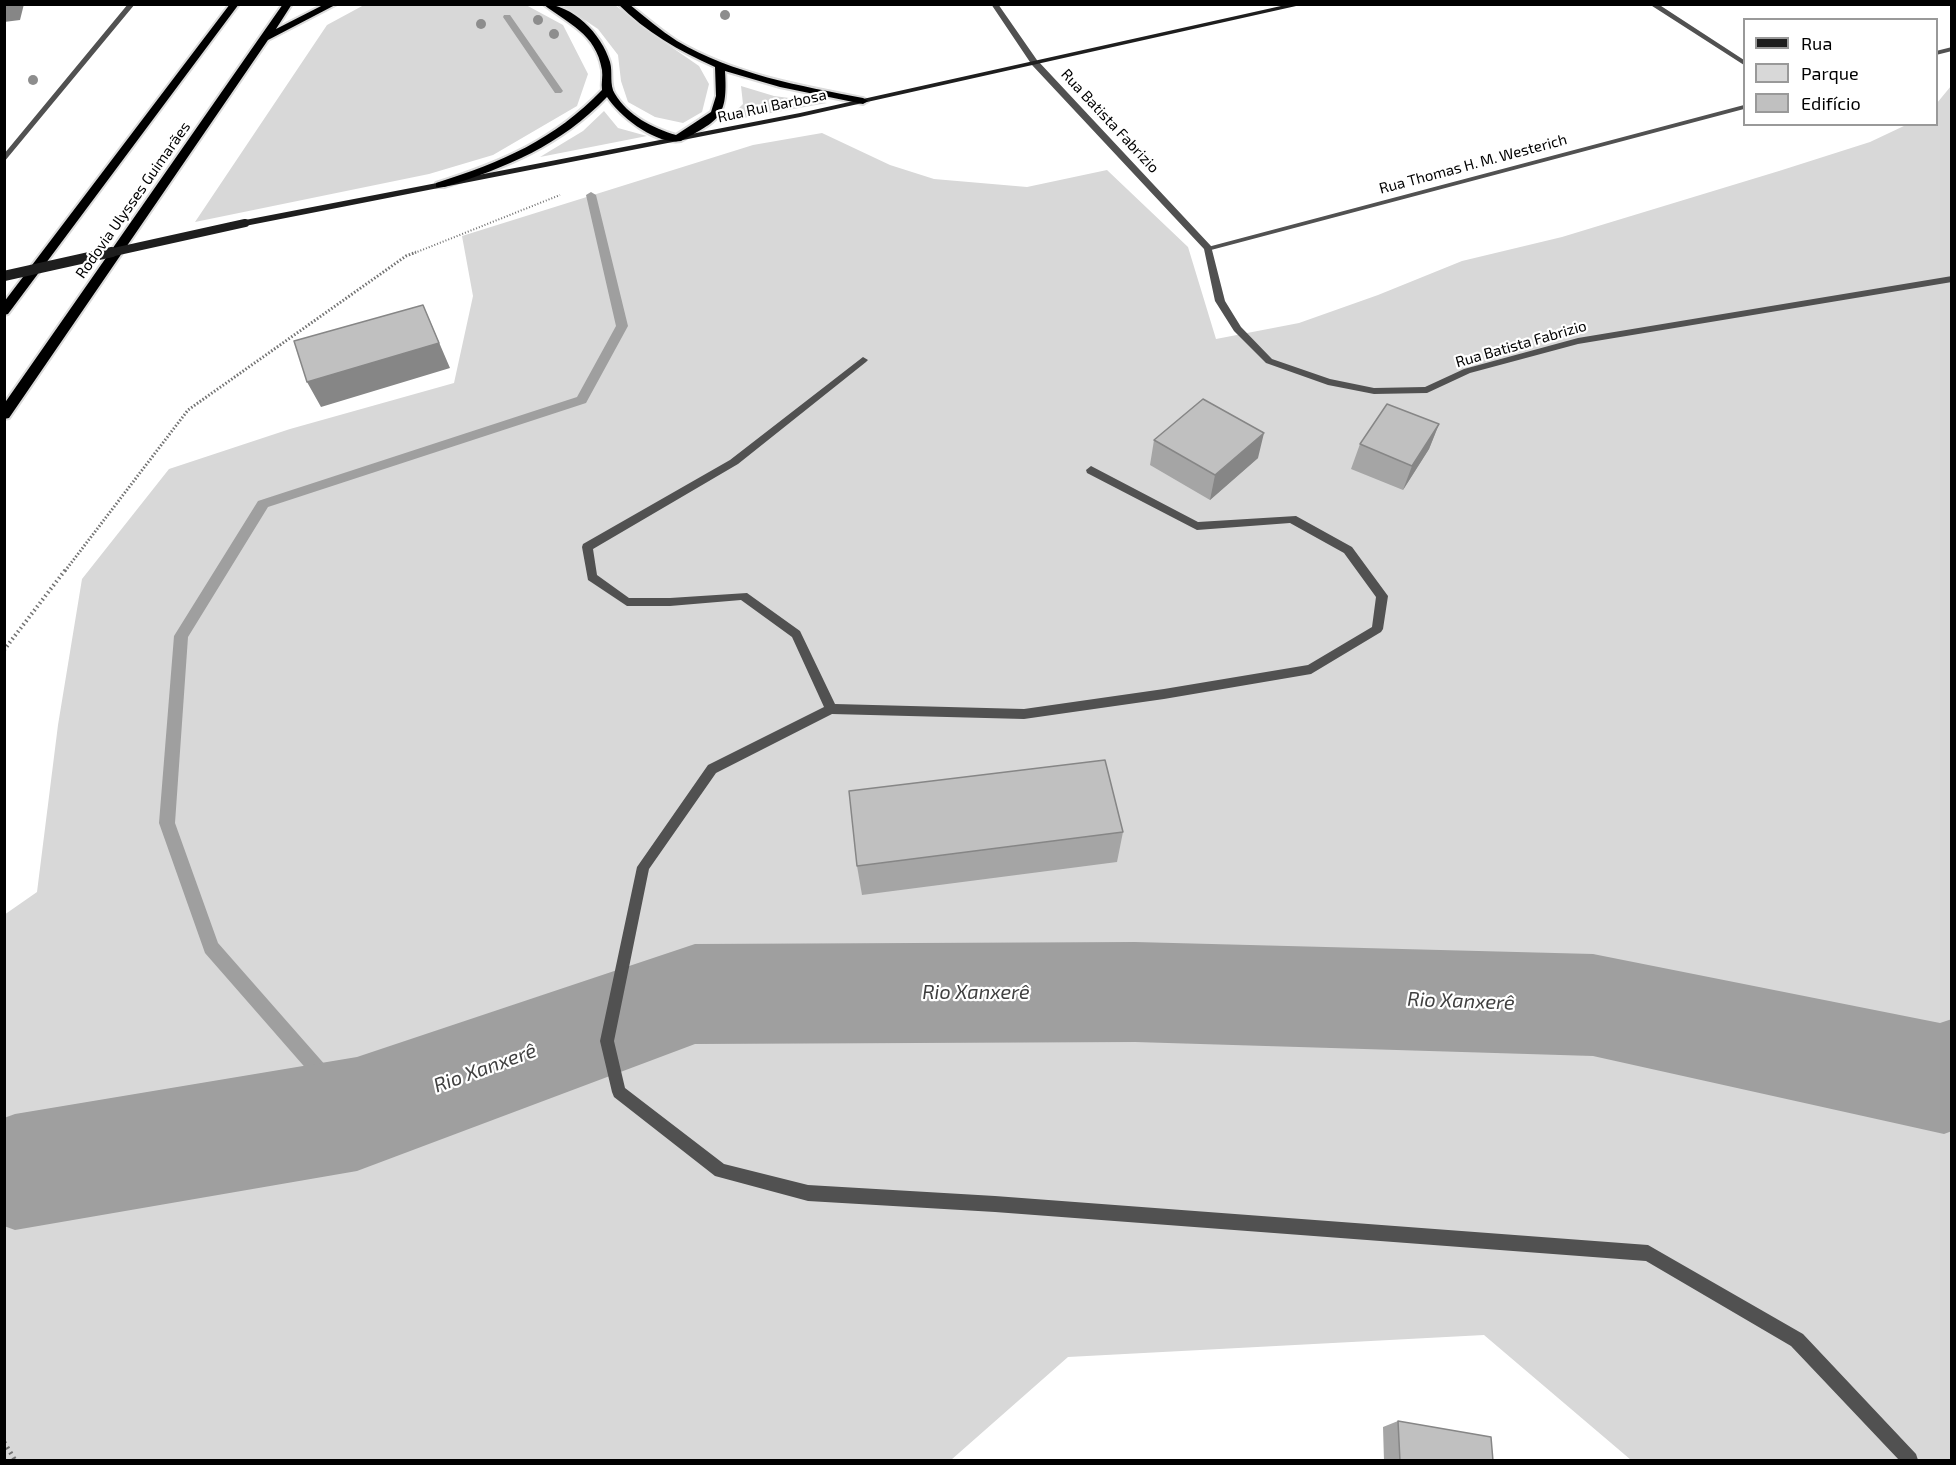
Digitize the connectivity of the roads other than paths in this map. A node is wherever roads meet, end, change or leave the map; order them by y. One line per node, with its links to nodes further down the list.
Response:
1 (132, 4): 19 (street)
2 (235, 4): 24 (highway, Rodovia Ulysses Guimarães)
3 (288, 4): 11 (highway, Rodovia Ulysses Guimarães)
4 (333, 4): 11 (highway)
5 (547, 4): 15 (highway)
6 (622, 4): 14 (highway)
7 (993, 4): 13 (street, Rua Batista Fabrizio)
8 (1302, 4): 10 (main road, Rua Rui Barbosa)
9 (1652, 4): 12 (street)
10 (1285, 6): 13 (main road, Rua Rui Barbosa)
11 (264, 38): 26 (highway, Rodovia Ulysses Guimarães)
12 (1743, 62)
13 (1035, 63): 16 (main road, Rua Rui Barbosa); 21 (street, Rua Batista Fabrizio)
14 (720, 66): 16 (highway); 18 (highway)
15 (608, 91): 18 (highway); 20 (highway)
16 (863, 101): 18 (main road, Rua Rui Barbosa)
17 (1743, 107): 21 (street, Rua Thomas H. M. Westerich)
18 (676, 139): 20 (main road, Rua Rui Barbosa)
19 (4, 160)
20 (440, 185): 22 (main road, Rua Rui Barbosa, bridge)
21 (1208, 248): 23 (street, Rua Batista Fabrizio)
22 (4, 276)
23 (1952, 279)
24 (4, 311)
25 (863, 360): 28 (street)
26 (4, 415)
27 (1091, 470): 28 (street)
28 (831, 709): 29 (street)
29 (1910, 1461)

